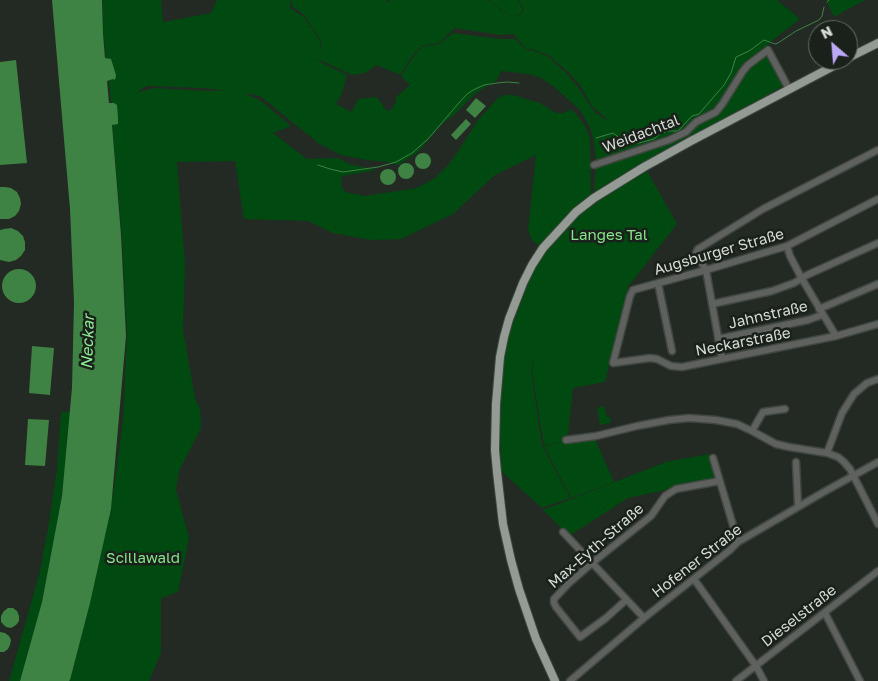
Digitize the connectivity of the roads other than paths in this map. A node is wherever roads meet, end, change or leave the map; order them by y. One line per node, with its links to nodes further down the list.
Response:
1 (878, 43): 2 (main road)
2 (858, 53)
3 (825, 70): 4 (main road)
4 (789, 89): 6 (street, Weidachtal); 43 (main road)
5 (878, 150): 10 (street)
6 (594, 165)
7 (878, 199): 9 (street, Augsburger Straße)
8 (878, 242): 11 (street)
9 (787, 246): 10 (street, Augsburger Straße); 11 (street)
10 (706, 270): 12 (street, Augsburger Straße); 14 (street)
11 (802, 279): 14 (street); 15 (street)
12 (658, 283): 19 (street); 21 (street, Augsburger Straße)
13 (878, 284): 15 (street, Jahnstraße)
14 (712, 304): 18 (street)
15 (821, 312): 17 (street); 18 (street, Jahnstraße)
16 (878, 324): 17 (street, Neckarstraße)
17 (836, 336): 20 (street, Neckarstraße)
18 (718, 339): 20 (street)
19 (672, 351)
20 (722, 359): 21 (street, Neckarstraße)
21 (613, 363)
22 (878, 379): 26 (street)
23 (785, 409): 24 (street)
24 (752, 431): 25 (street); 26 (street)
25 (566, 440)
26 (827, 453): 30 (street)
27 (713, 458): 31 (street)
28 (796, 462): 32 (street)
29 (878, 462): 30 (street, Hofener Straße)
30 (853, 476): 32 (street, Hofener Straße); 33 (street)
31 (720, 481): 35 (street); 36 (street, Max-Eyth-Straße)
32 (798, 506): 35 (street, Hofener Straße)
33 (878, 524)
34 (563, 532): 36 (street)
35 (738, 542): 38 (street, Hofener Straße)
36 (592, 563): 39 (street); 39 (street, Max-Eyth-Straße)
37 (878, 571): 40 (street, Dieselstraße)
38 (694, 579): 41 (street, Hofener Straße); 42 (street)
39 (626, 600): 41 (street)
40 (825, 613): 42 (street, Dieselstraße); 47 (street)
41 (644, 618): 44 (street, Hofener Straße)
42 (756, 666): 45 (street, Dieselstraße); 46 (street)
43 (554, 681)
44 (570, 681)
45 (736, 681)
46 (764, 681)
47 (860, 681)

